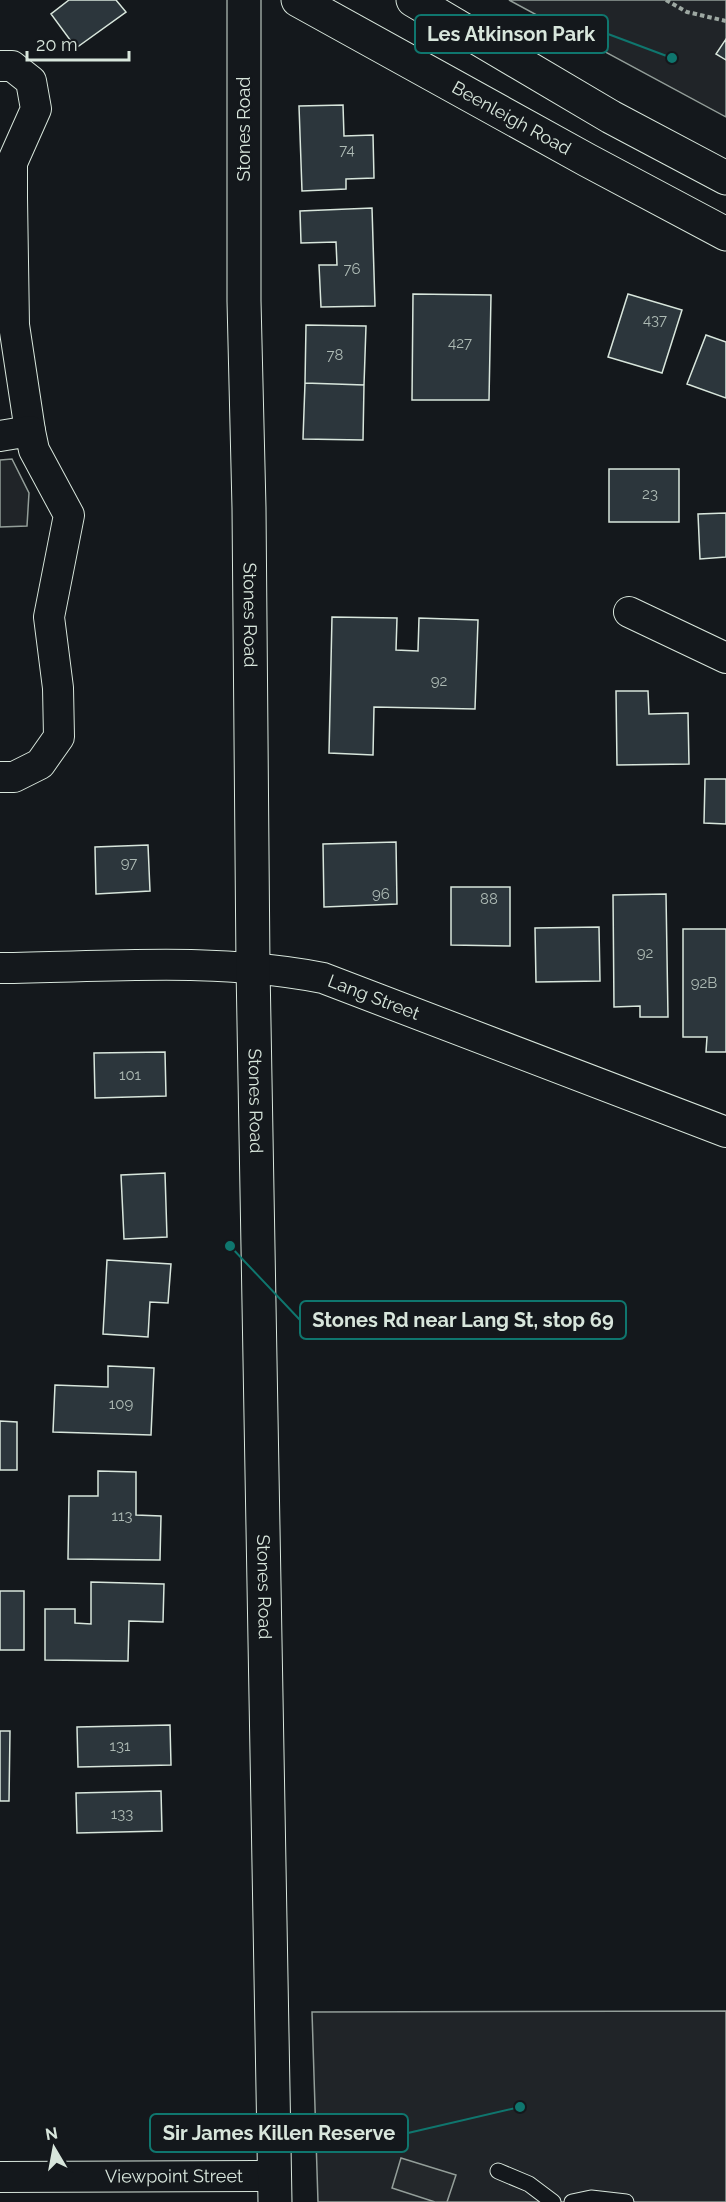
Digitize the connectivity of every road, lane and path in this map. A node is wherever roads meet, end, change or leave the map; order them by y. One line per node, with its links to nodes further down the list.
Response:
1 (244, 0): 15 (street, Stones Road)
2 (298, 0): 8 (street, Beenleigh Road)
3 (413, 0): 7 (street)
4 (666, 0): 5 (path)
5 (726, 21)
6 (0, 66): 9 (street)
7 (726, 178)
8 (726, 234)
9 (30, 430): 10 (street); 13 (street)
10 (0, 436)
11 (629, 612): 12 (street)
12 (726, 657)
13 (0, 777)
14 (0, 968): 15 (street, Lang Street)
15 (253, 968): 16 (street, Lang Street); 19 (street, Stones Road)
16 (726, 1132)
17 (498, 2171): 20 (lane)
18 (0, 2177): 19 (street, Viewpoint Street)
19 (275, 2189)
20 (553, 2202)
21 (572, 2202): 22 (lane)
22 (626, 2202)

